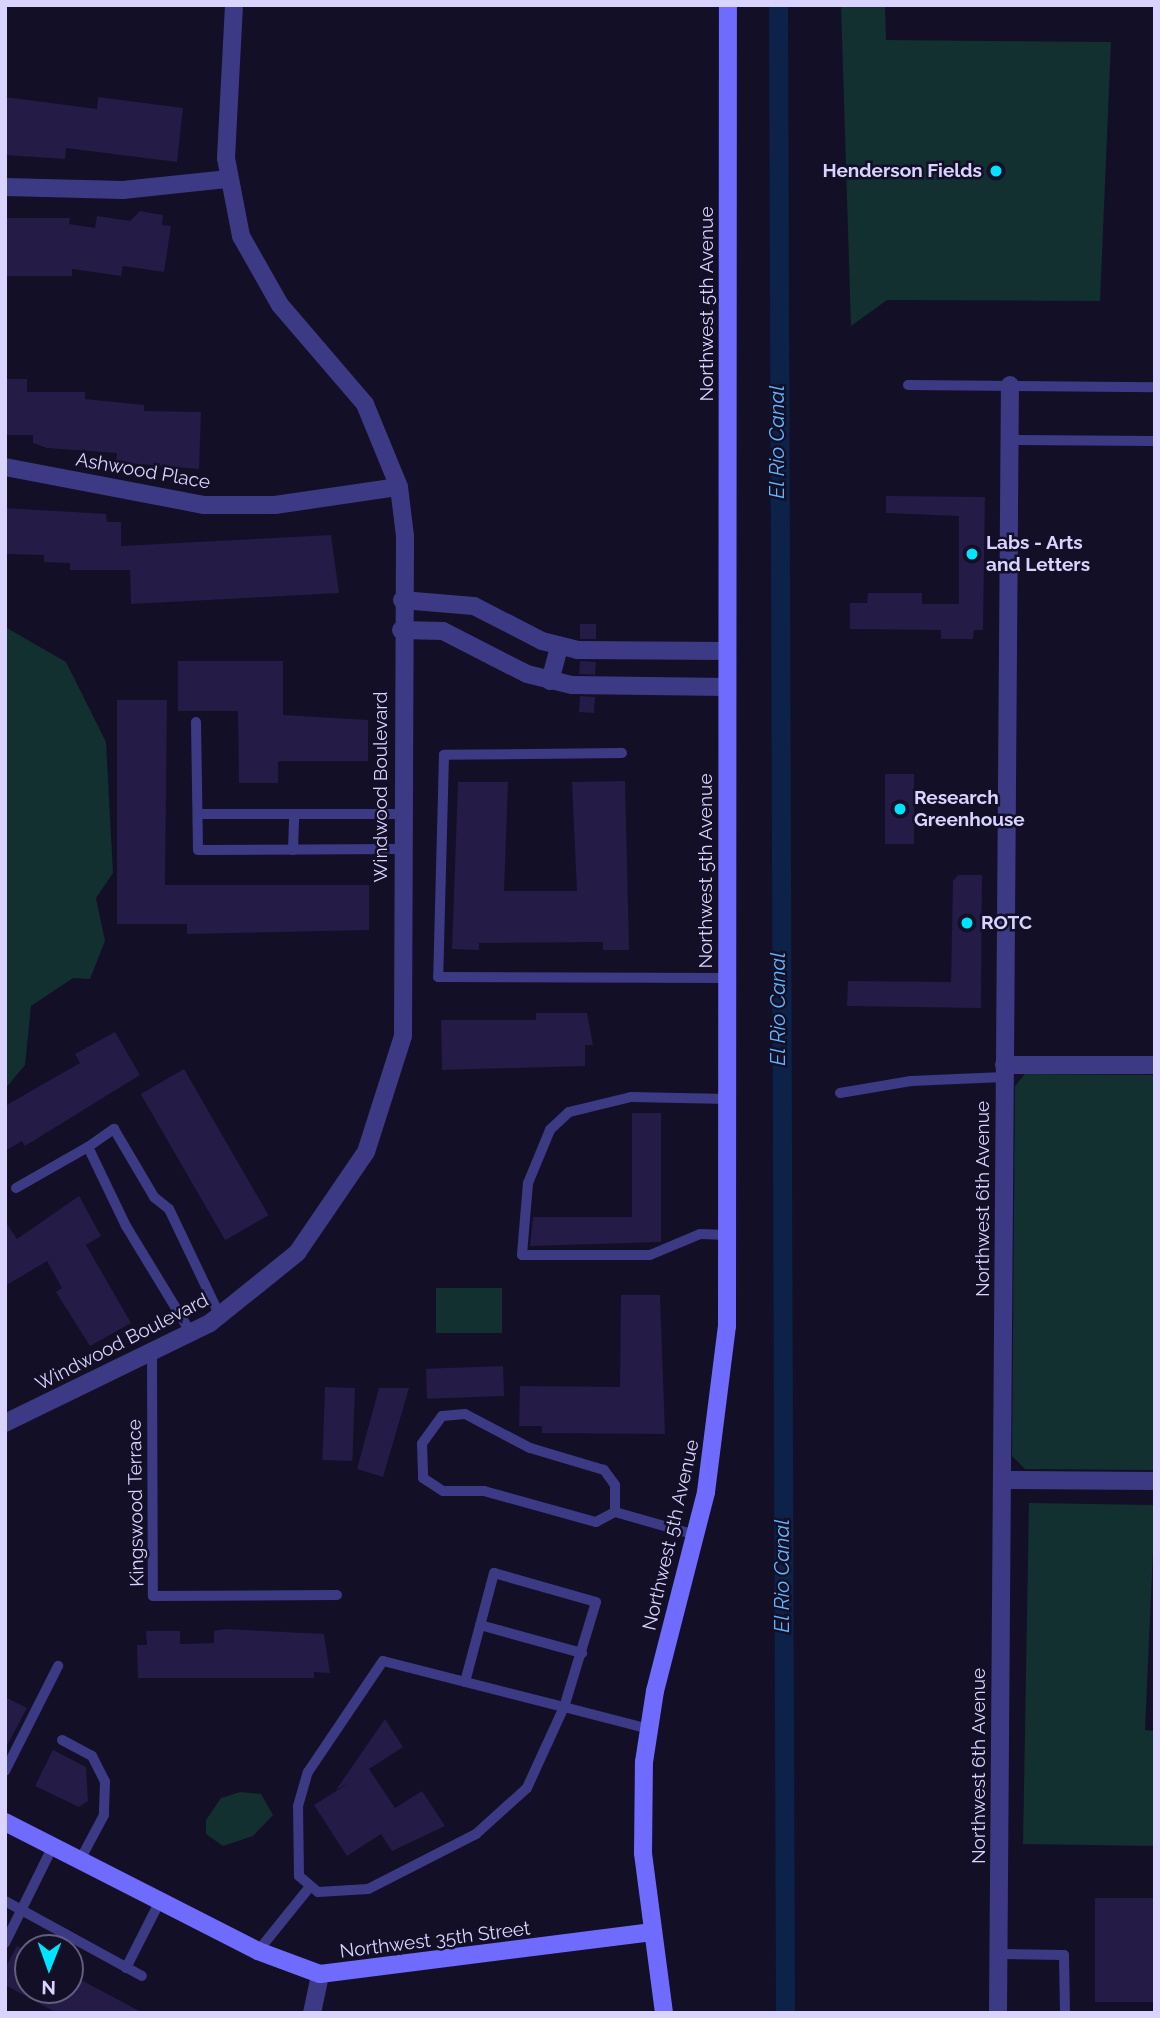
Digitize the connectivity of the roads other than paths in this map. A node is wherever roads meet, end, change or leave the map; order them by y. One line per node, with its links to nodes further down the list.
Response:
1 (234, 5): 3 (street, Windwood Boulevard)
2 (728, 5): 15 (street, Northwest 5th Avenue)
3 (228, 179): 4 (street); 11 (street, Windwood Boulevard)
4 (5, 187)
5 (908, 385): 6 (lane)
6 (1010, 385): 7 (lane); 8 (street, Northwest 6th Avenue)
7 (1155, 387)
8 (1009, 440): 9 (lane); 27 (street, Northwest 6th Avenue)
9 (1155, 441)
10 (5, 467): 11 (street, Ashwood Place)
11 (399, 487): 12 (street, Windwood Boulevard)
12 (402, 600): 13 (street, Windwood Boulevard); 14 (street)
13 (401, 630): 16 (street); 22 (street, Windwood Boulevard)
14 (559, 647): 15 (street); 16 (street)
15 (727, 652): 17 (street, Northwest 5th Avenue)
16 (550, 681): 17 (street)
17 (727, 687): 25 (street, Northwest 5th Avenue)
18 (196, 722): 20 (lane)
19 (622, 753): 25 (lane)
20 (198, 814): 21 (lane); 24 (lane)
21 (294, 814): 22 (lane); 24 (lane)
22 (401, 814): 23 (street, Windwood Boulevard)
23 (400, 849): 24 (lane); 33 (street, Windwood Boulevard)
24 (293, 850)
25 (727, 978): 29 (street, Northwest 5th Avenue)
26 (1155, 1065): 27 (street)
27 (1004, 1071): 28 (lane); 37 (street, Northwest 6th Avenue)
28 (840, 1093)
29 (728, 1099): 32 (street, Northwest 5th Avenue); 32 (lane)
30 (88, 1147): 31 (lane); 33 (lane); 34 (lane)
31 (16, 1188)
32 (728, 1235): 40 (street, Northwest 5th Avenue)
33 (220, 1317): 34 (street, Windwood Boulevard)
34 (191, 1333): 35 (street, Windwood Boulevard)
35 (152, 1353): 36 (street, Windwood Boulevard); 41 (lane, Kingswood Terrace)
36 (5, 1423)
37 (1002, 1480): 38 (street); 60 (street, Northwest 6th Avenue)
38 (1155, 1481)
39 (615, 1512): 39 (lane); 40 (lane)
40 (696, 1535): 47 (street, Northwest 5th Avenue)
41 (337, 1595)
42 (480, 1625): 43 (lane); 43 (lane); 45 (lane)
43 (582, 1653): 46 (lane)
44 (58, 1666): 49 (lane)
45 (465, 1682): 46 (lane); 53 (lane)
46 (564, 1707): 47 (lane); 53 (lane)
47 (649, 1729): 57 (street, Northwest 5th Avenue)
48 (62, 1740): 52 (lane)
49 (5, 1772)
50 (5, 1822): 51 (street, Northwest 35th Street)
51 (53, 1846): 52 (street, Northwest 35th Street); 56 (lane)
52 (80, 1860): 55 (street, Northwest 35th Street)
53 (307, 1889): 59 (lane)
54 (5, 1901): 56 (lane)
55 (160, 1901): 59 (street, Northwest 35th Street); 61 (lane)
56 (22, 1910): 58 (lane); 61 (lane)
57 (652, 1932): 62 (street, Northwest 35th Street); 65 (street, Northwest 5th Avenue)
58 (5, 1943)
59 (258, 1951): 62 (street, Northwest 35th Street)
60 (999, 1954): 66 (street, Northwest 6th Avenue); 67 (lane)
61 (127, 1968): 63 (lane)
62 (320, 1974): 64 (street)
63 (142, 1976)
64 (312, 2013)
65 (664, 2013)
66 (998, 2013)
67 (1065, 2013)

